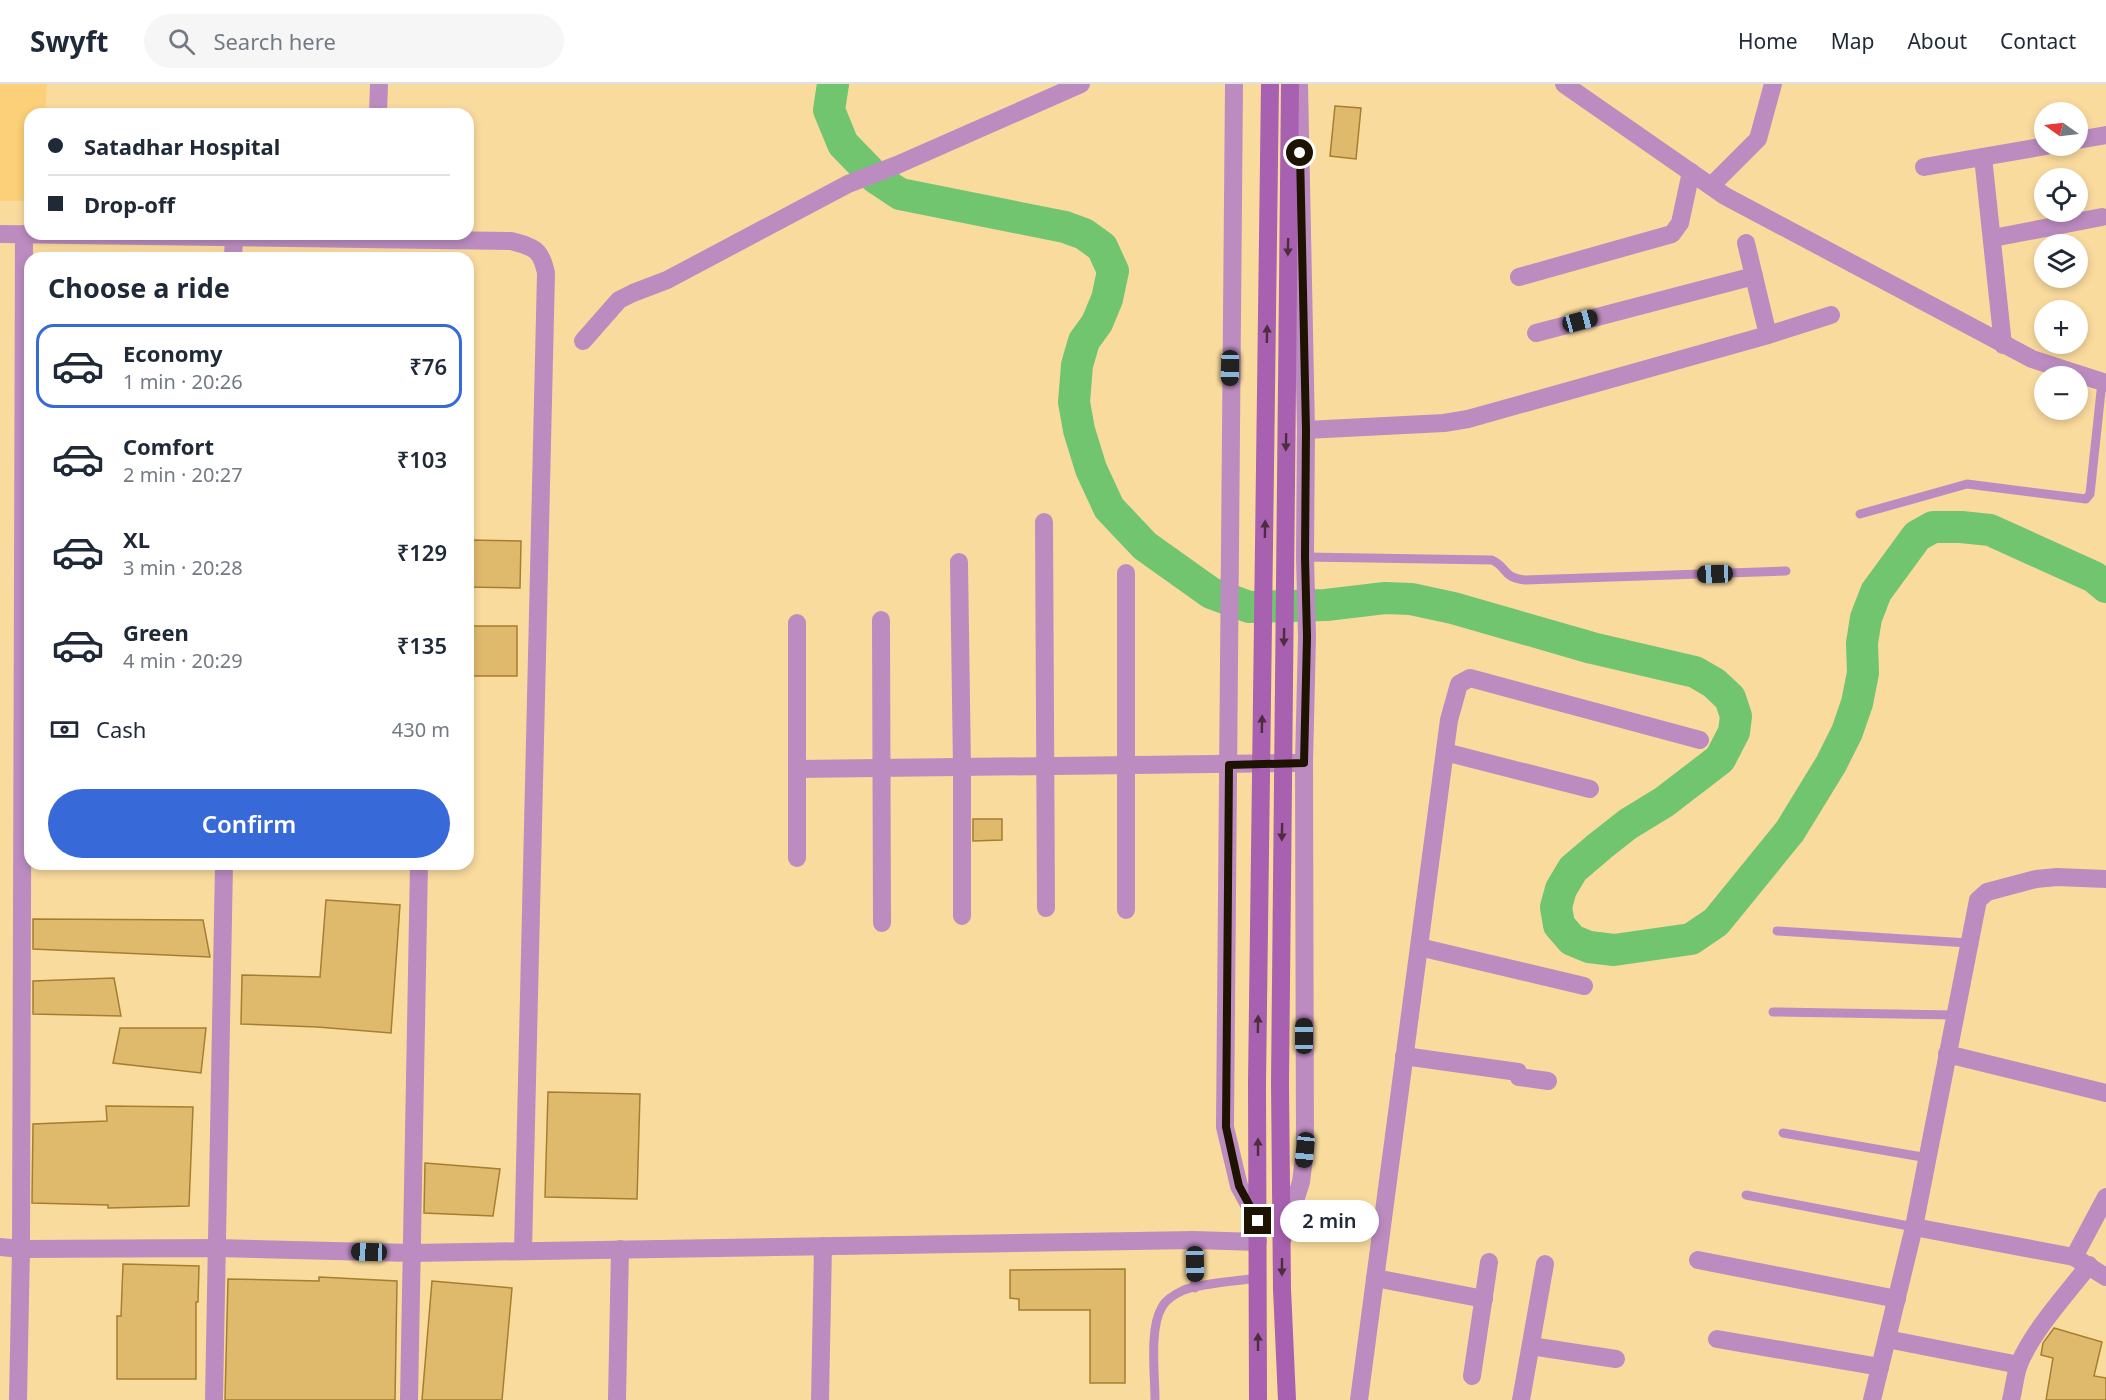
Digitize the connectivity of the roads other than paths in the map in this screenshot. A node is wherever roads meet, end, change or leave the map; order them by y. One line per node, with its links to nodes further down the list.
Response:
1 (379, 84): 9 (street)
2 (1081, 84): 29 (street)
3 (1233, 84): 44 (street)
4 (1270, 84): 73 (main road, one-way to 4, bridge)
5 (1290, 84): 76 (main road, one-way to 76, bridge)
6 (1299, 84): 32 (street)
7 (1564, 84): 15 (street)
8 (1773, 84): 16 (street)
9 (378, 108)
10 (2106, 135): 11 (street)
11 (2088, 138)
12 (2034, 148): 13 (street)
13 (1983, 157): 14 (street); 20 (street)
14 (1924, 167)
15 (1691, 172): 16 (street); 25 (street)
16 (1711, 186): 30 (street)
17 (2102, 217): 20 (street)
18 (0, 234): 19 (street)
19 (24, 234): 81 (street)
20 (1992, 238): 30 (street)
21 (388, 240): 23 (street)
22 (1746, 243): 24 (street)
23 (429, 249): 83 (street)
24 (1754, 276): 27 (street); 28 (street)
25 (1518, 277)
26 (1831, 315): 28 (street)
27 (1536, 333)
28 (1768, 335): 32 (street)
29 (583, 341)
30 (2003, 345): 31 (street)
31 (2104, 382): 33 (lane)
32 (1306, 430): 35 (street)
33 (1860, 514)
34 (1044, 522): 45 (street)
35 (1305, 561): 37 (lane); 43 (street)
36 (959, 562): 48 (street)
37 (1786, 572)
38 (1126, 573): 46 (street)
39 (881, 620): 47 (street)
40 (797, 623): 49 (street)
41 (1700, 740): 42 (street)
42 (1445, 752): 50 (street); 61 (street)
43 (1304, 763): 44 (street); 76 (street)
44 (1229, 765): 46 (street); 73 (street)
45 (1045, 766): 46 (street); 48 (street); 55 (street)
46 (1126, 766): 56 (street)
47 (881, 768): 48 (street); 49 (street); 58 (street)
48 (963, 768): 57 (street)
49 (797, 769): 51 (street)
50 (1590, 789)
51 (797, 858)
52 (224, 870): 80 (street)
53 (419, 870): 84 (street)
54 (2106, 879): 60 (street)
55 (1046, 908)
56 (1126, 910)
57 (962, 916)
58 (882, 923)
59 (1777, 931): 60 (lane)
60 (1968, 943): 64 (street)
61 (1419, 947): 62 (street); 66 (street)
62 (1584, 986)
63 (1773, 1012): 64 (lane)
64 (1955, 1015): 65 (street)
65 (1947, 1054): 68 (street); 70 (street)
66 (1404, 1056): 67 (street); 91 (street)
67 (1548, 1081)
68 (2106, 1093)
69 (1783, 1133): 70 (lane)
70 (1928, 1158): 74 (street)
71 (1746, 1195): 74 (lane)
72 (2106, 1197): 86 (street)
73 (1258, 1221): 77 (main road)
74 (1914, 1227): 86 (street); 94 (street)
75 (1194, 1240): 77 (street); 78 (street); 92 (lane)
76 (1282, 1240): 109 (main road, one-way to 109)
77 (1258, 1242): 90 (main road)
78 (823, 1246): 82 (street); 106 (street)
79 (0, 1247): 81 (street)
80 (218, 1248): 81 (street); 84 (street); 103 (street)
81 (21, 1249): 102 (street)
82 (620, 1249): 83 (street); 105 (street)
83 (523, 1251): 84 (street)
84 (412, 1253): 104 (street)
85 (1698, 1260): 94 (street)
86 (2081, 1261): 89 (street); 99 (street)
87 (1489, 1262): 93 (street)
88 (1545, 1264): 97 (street)
89 (2106, 1277)
90 (1258, 1278): 92 (lane); 108 (main road, one-way to 90)
91 (1375, 1278): 93 (street); 110 (street)
92 (1196, 1288): 107 (lane)
93 (1484, 1299): 101 (street)
94 (1897, 1299): 96 (street)
95 (1717, 1339): 100 (street)
96 (1887, 1339): 99 (street); 100 (street)
97 (1531, 1346): 98 (street); 111 (street)
98 (1616, 1359)
99 (2019, 1365): 113 (street)
100 (1880, 1367): 112 (street)
101 (1472, 1376)
102 (18, 1400)
103 (214, 1400)
104 (409, 1400)
105 (617, 1400)
106 (820, 1400)
107 (1155, 1400)
108 (1258, 1400)
109 (1287, 1400)
110 (1359, 1400)
111 (1521, 1400)
112 (1872, 1400)
113 (2011, 1400)

